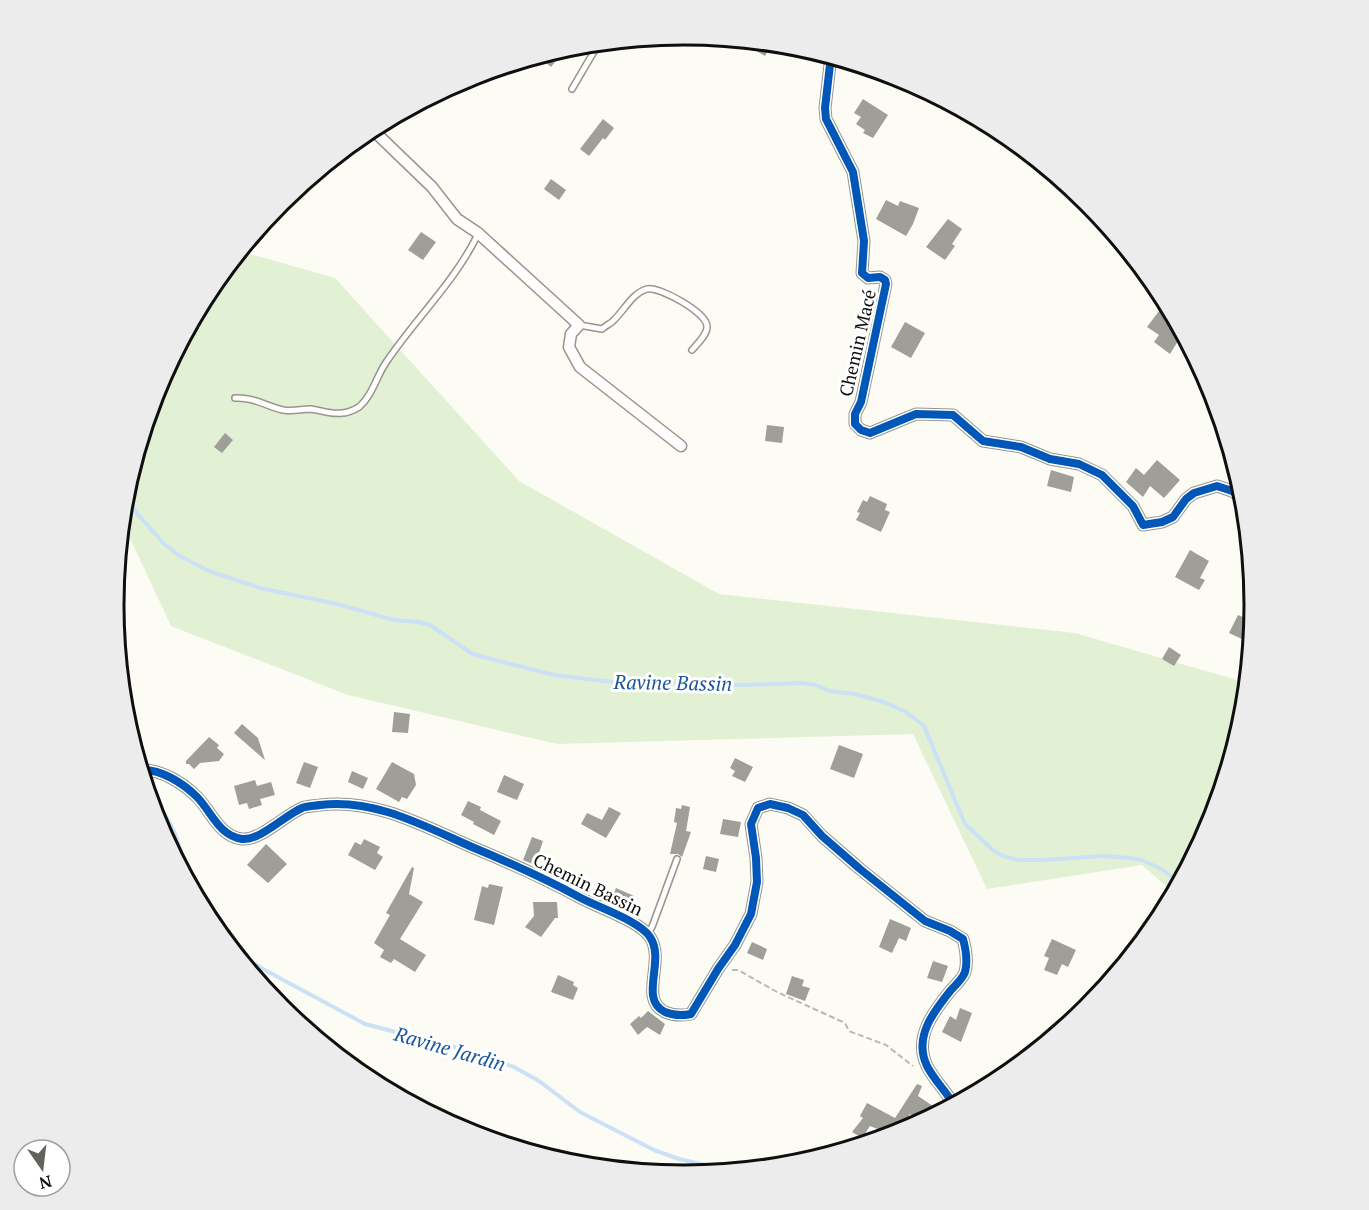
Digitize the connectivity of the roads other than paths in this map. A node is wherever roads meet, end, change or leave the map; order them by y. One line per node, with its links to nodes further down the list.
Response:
1 (593, 53): 3 (lane)
2 (830, 64): 10 (street, Chemin Macé)
3 (572, 89)
4 (378, 136): 5 (street)
5 (478, 232): 6 (street); 8 (lane)
6 (579, 325): 7 (lane); 9 (street)
7 (692, 350)
8 (235, 398)
9 (681, 446)
10 (1233, 492)
11 (150, 771): 13 (street, Chemin Bassin)
12 (676, 859): 13 (lane)
13 (647, 934): 14 (street, Chemin Bassin)
14 (949, 1098)

